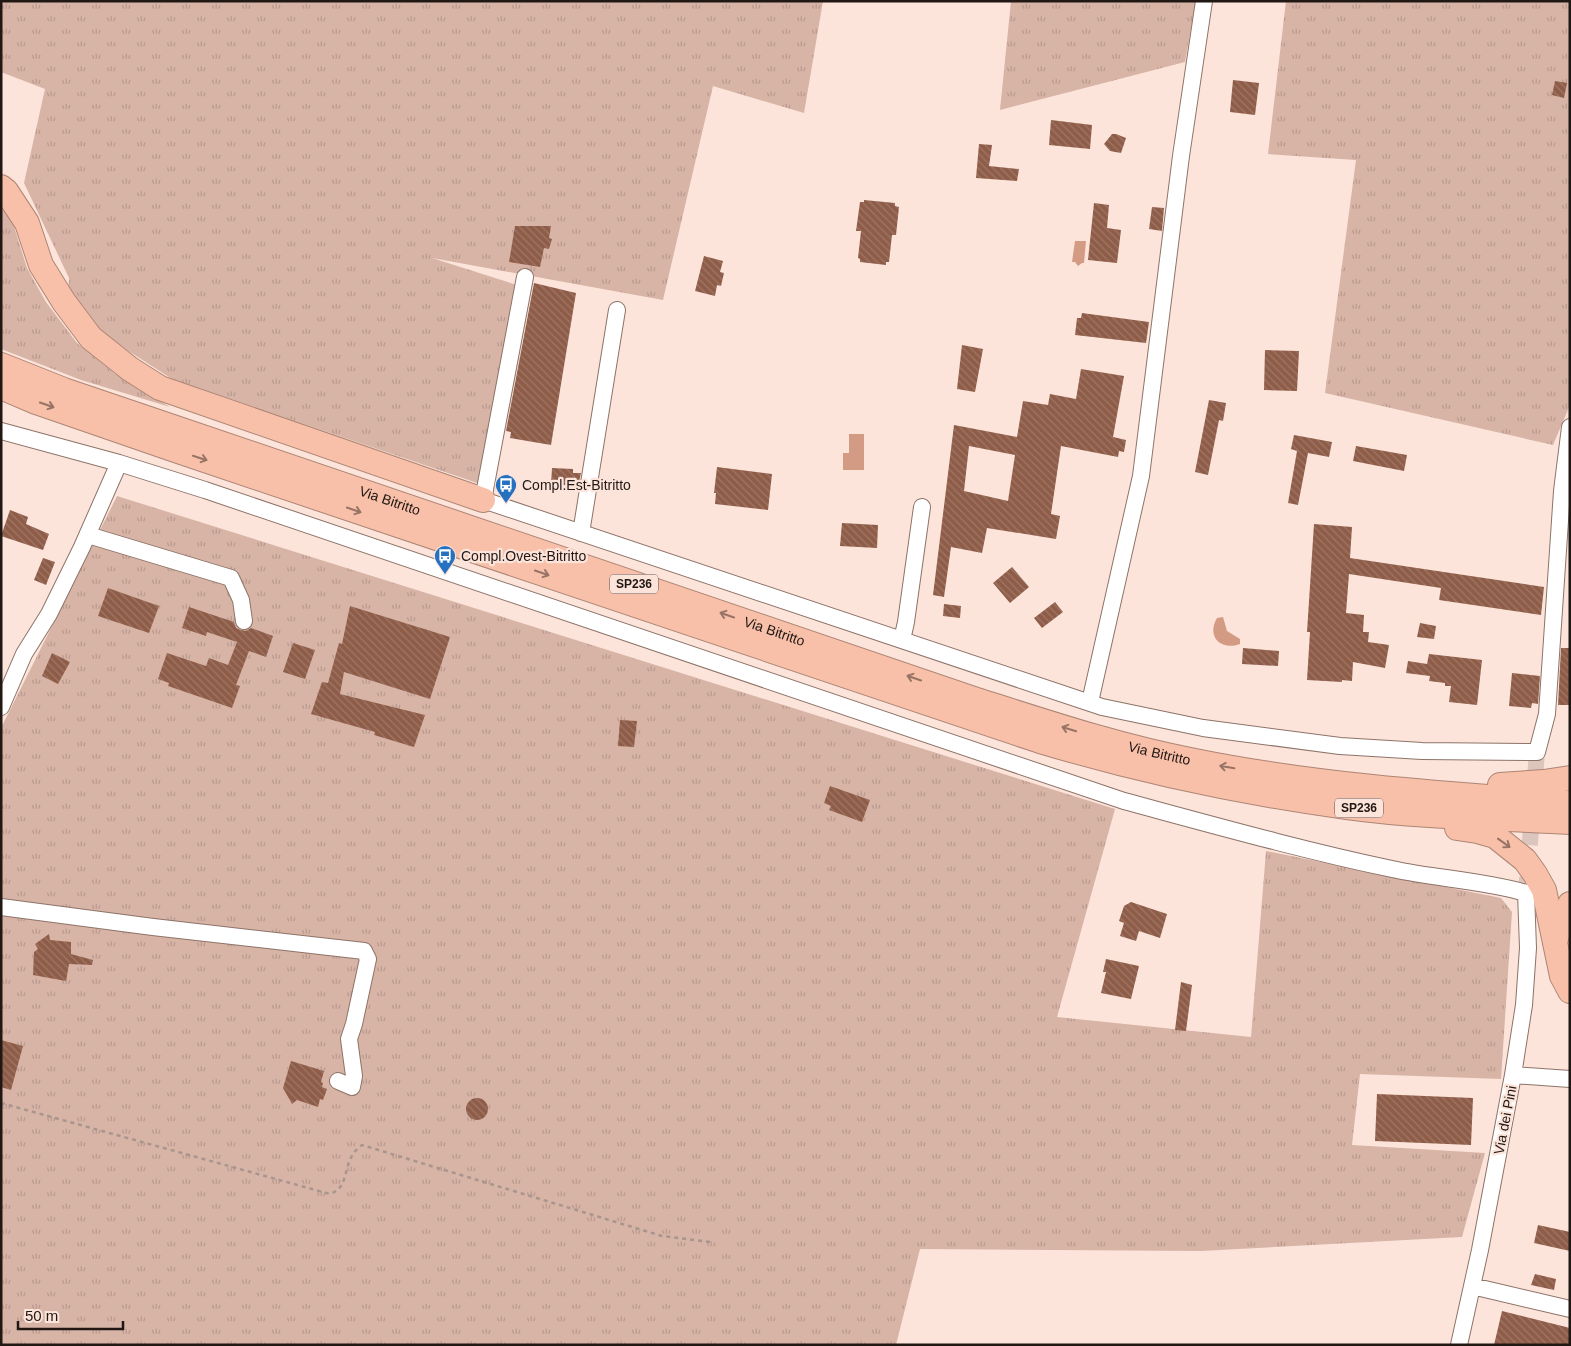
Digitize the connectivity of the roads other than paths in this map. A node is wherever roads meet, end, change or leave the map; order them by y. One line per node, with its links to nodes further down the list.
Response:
1 (1204, 1): 18 (street)
2 (1, 188): 12 (highway)
3 (525, 277): 12 (street)
4 (617, 310): 14 (street)
5 (1, 351): 8 (highway)
6 (1, 364): 8 (highway, Via Bitritto / SP236)
7 (1, 387): 20 (highway, Via Bitritto / SP236, one-way to 20)
8 (136, 414): 21 (highway, Via Bitritto / SP236, one-way to 8)
9 (1570, 427): 18 (street)
10 (1, 430): 11 (street)
11 (119, 463): 15 (street); 29 (street, Via dei Pini)
12 (483, 500): 14 (street)
13 (922, 508): 17 (street)
14 (581, 533): 17 (street)
15 (88, 535): 16 (street); 19 (street)
16 (244, 621)
17 (902, 640): 18 (street)
18 (1090, 702)
19 (1, 707)
20 (1151, 770): 24 (highway, Via Bitritto / SP236); 27 (highway, one-way to 27)
21 (1275, 775): 22 (highway); 23 (highway, Via Bitritto / SP236)
22 (1570, 778)
23 (1570, 803)
24 (1570, 822)
25 (1570, 904): 27 (highway)
26 (1, 907): 31 (street)
27 (1555, 943): 28 (highway)
28 (1570, 991)
29 (1513, 1075): 30 (street); 32 (street, Via dei Pini)
30 (1570, 1079)
31 (338, 1081)
32 (1472, 1286): 33 (street); 34 (street, Via dei Pini)
33 (1570, 1309)
34 (1459, 1345)

